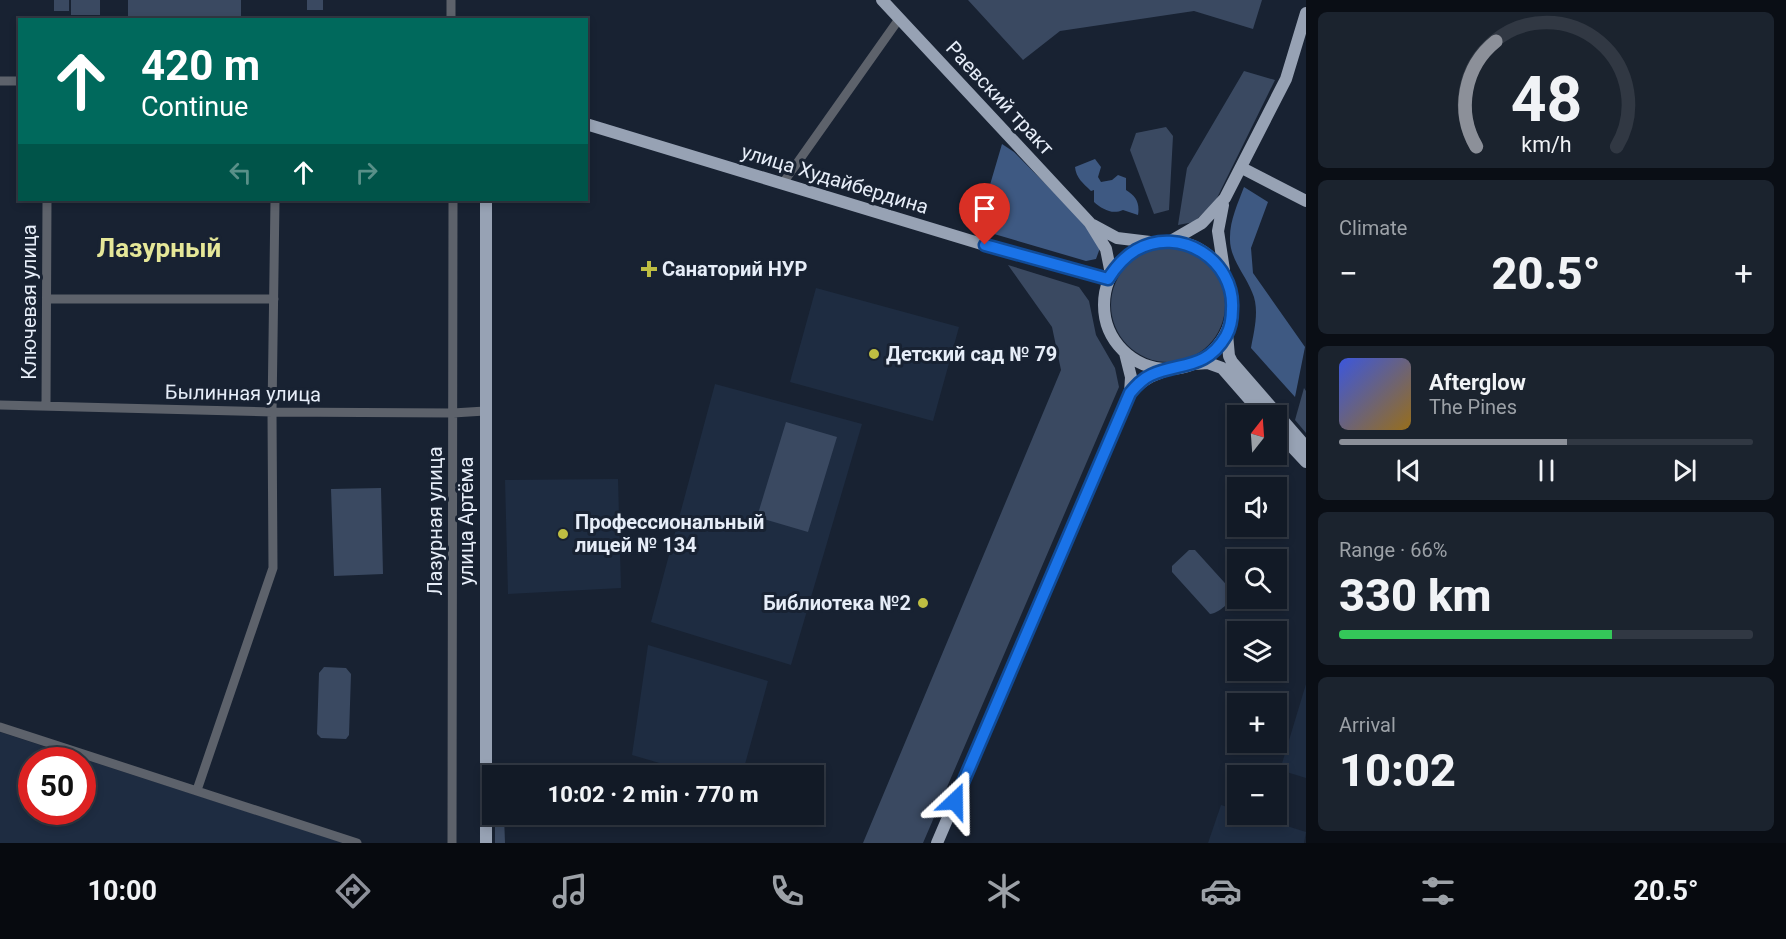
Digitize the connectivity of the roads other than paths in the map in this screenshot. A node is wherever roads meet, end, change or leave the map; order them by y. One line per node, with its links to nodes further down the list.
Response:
1 (451, 0): 4 (street)
2 (882, 0): 5 (main road, Раевский тракт)
3 (1306, 13): 9 (main road)
4 (451, 18)
5 (899, 19): 10 (street); 17 (main road, Раевский тракт)
6 (0, 81): 7 (street)
7 (18, 81)
8 (588, 125): 10 (main road, улица Худайбердина)
9 (1242, 168): 11 (main road); 16 (main road)
10 (783, 183): 21 (main road, улица Худайбердина)
11 (1225, 198): 18 (main road); 20 (main road)
12 (47, 201): 22 (street, Ключевая улица)
13 (275, 201): 23 (street)
14 (453, 201): 34 (street, Лазурная улица)
15 (486, 201): 32 (main road, улица Артёма)
16 (1306, 201)
17 (1090, 223): 19 (main road, Раевский тракт); 21 (main road, Раевский тракт)
18 (1170, 242): 19 (main road); 20 (main road)
19 (1154, 243): 21 (main road)
20 (1224, 274): 24 (main road)
21 (1110, 277): 25 (main road)
22 (48, 299): 23 (street); 30 (street, Ключевая улица)
23 (274, 299): 33 (street)
24 (1227, 334): 26 (main road); 36 (main road)
25 (1125, 353): 27 (main road); 28 (main road)
26 (1193, 364): 27 (main road); 31 (main road)
27 (1168, 370): 28 (main road)
28 (1130, 393): 43 (main road)
29 (0, 405): 30 (street, Былинная улица)
30 (46, 405): 33 (street, Былинная улица)
31 (1254, 405)
32 (485, 411): 34 (street, Былинная улица); 42 (main road, улица Артёма)
33 (272, 412): 34 (street, Былинная улица); 39 (street)
34 (453, 413): 41 (street, Лазурная улица)
35 (1287, 442): 37 (main road)
36 (1306, 447)
37 (1306, 462)
38 (0, 727): 39 (street)
39 (197, 790): 40 (street)
40 (357, 843)
41 (452, 843)
42 (486, 843)
43 (937, 843)

